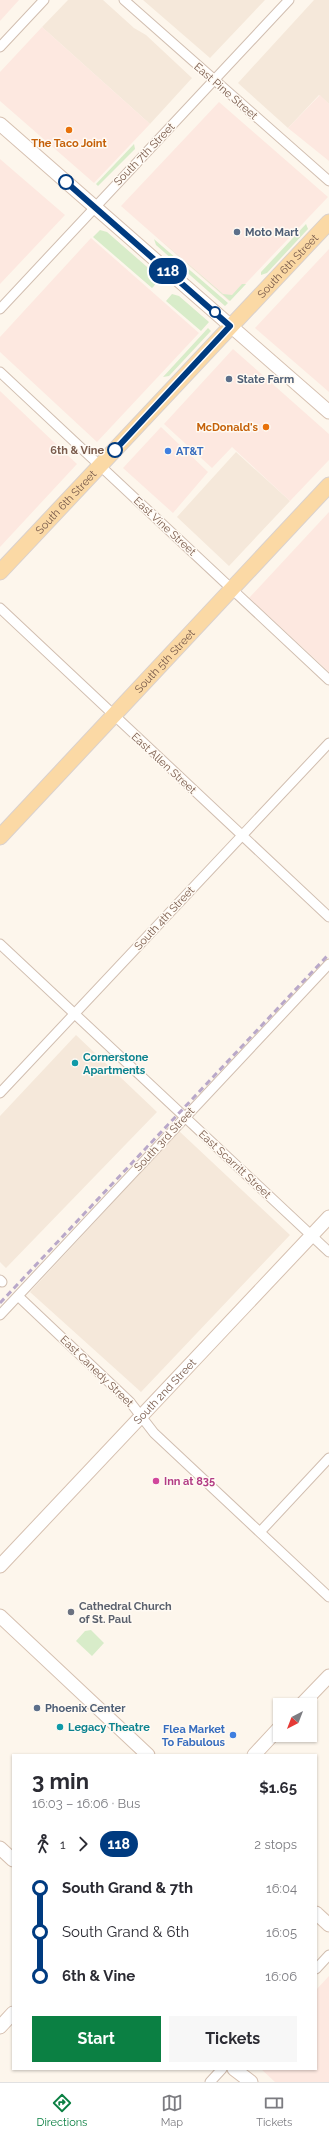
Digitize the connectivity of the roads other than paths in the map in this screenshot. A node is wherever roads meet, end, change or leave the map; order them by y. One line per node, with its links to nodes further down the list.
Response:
1 (44, 0): 4 (street)
2 (124, 0): 5 (street, East Pine Street)
3 (290, 0): 5 (street, South 7th Street)
4 (0, 47)
5 (214, 81): 7 (street, East Pine Street); 8 (street, South 7th Street)
6 (0, 124): 8 (main road)
7 (329, 181)
8 (94, 207): 10 (street, South 7th Street); 11 (main road)
9 (329, 222): 11 (main road, South 6th Street)
10 (0, 309)
11 (230, 326): 13 (main road); 14 (main road, South 6th Street)
12 (0, 372): 14 (street, East Vine Street)
13 (329, 412)
14 (101, 466): 16 (main road, South 6th Street); 17 (street, East Vine Street)
15 (329, 485): 17 (main road, South 5th Street)
16 (0, 572)
17 (232, 589): 19 (street, East Vine Street); 20 (main road, South 5th Street)
18 (0, 608): 20 (street, East Allen Street)
19 (329, 680)
20 (114, 715): 22 (street, East Allen Street); 23 (main road, South 5th Street)
21 (327, 749): 22 (street, South 4th Street)
22 (242, 836): 24 (street, East Allen Street); 27 (street, South 4th Street)
23 (0, 837)
24 (329, 917)
25 (0, 944): 27 (street, East Scarritt Street)
26 (329, 964): 29 (street, South 3rd Street)
27 (75, 1014): 28 (street, South 4th Street); 29 (street, East Scarritt Street)
28 (0, 1093)
29 (184, 1116): 31 (street, East Scarritt Street); 33 (street, South 3rd Street)
30 (329, 1217): 31 (main road, South 2nd Street)
31 (312, 1236): 32 (street, East Scarritt Street); 35 (main road, South 2nd Street)
32 (329, 1252)
33 (18, 1296): 34 (street, South 3rd Street); 35 (street, East Canedy Street)
34 (0, 1315)
35 (141, 1417): 37 (street, East Canedy Street); 38 (main road, South 2nd Street)
36 (329, 1458): 37 (street)
37 (260, 1532): 39 (street, East Canedy Street)
38 (0, 1566)
39 (329, 1597)
40 (0, 1616): 44 (main road)
41 (329, 1676): 42 (main road)
42 (308, 1698)
43 (273, 1735): 45 (main road)
44 (147, 1754)
45 (255, 1754)
46 (0, 1848): 47 (main road)
47 (12, 1859)
48 (317, 1913): 49 (main road)
49 (329, 1925)
50 (329, 1955): 51 (street)
51 (317, 1969)
52 (12, 2014): 53 (main road)
53 (0, 2027)
54 (221, 2070): 56 (street)
55 (239, 2075): 57 (main road)
56 (210, 2082)
57 (251, 2082)

